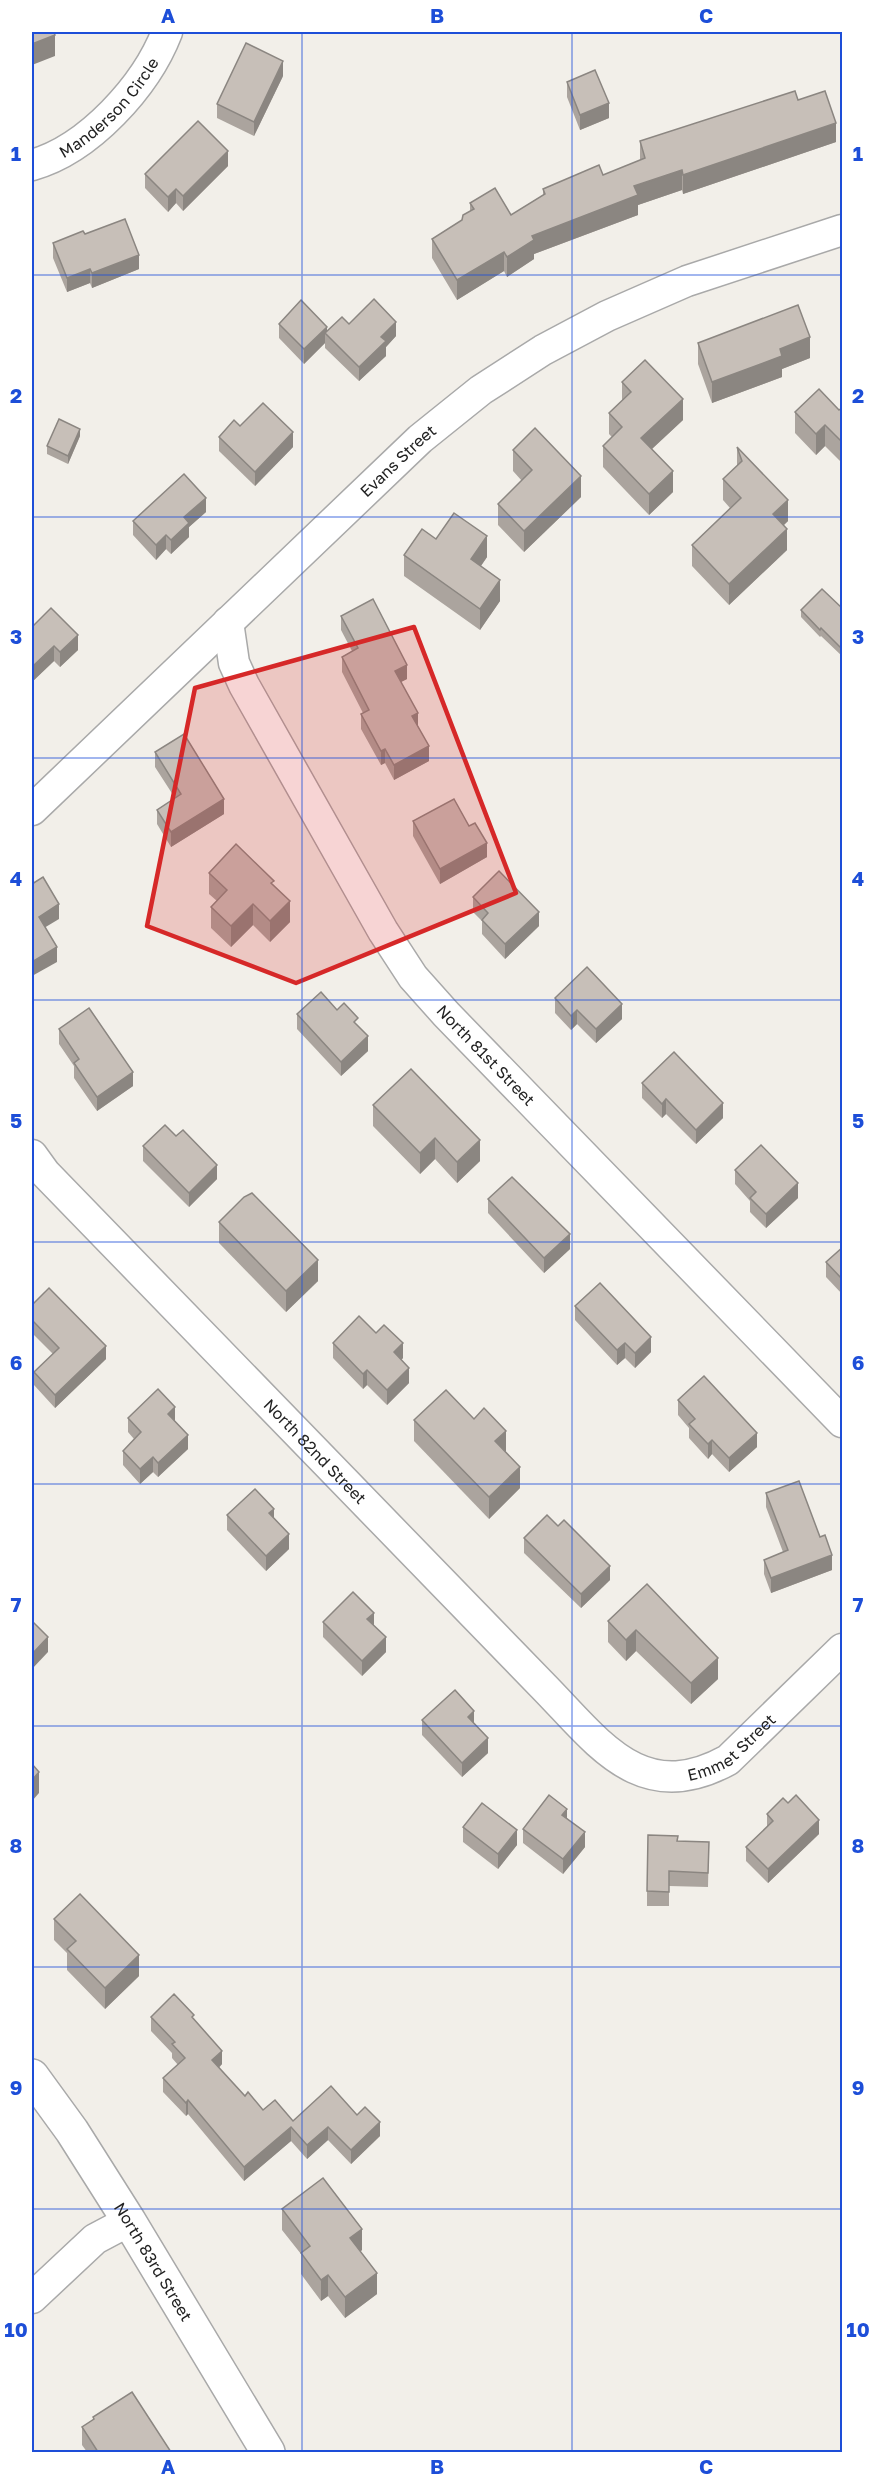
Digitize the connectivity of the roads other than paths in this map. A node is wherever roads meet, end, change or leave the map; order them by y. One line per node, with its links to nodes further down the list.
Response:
1 (167, 32): 2 (street, Manderson Circle)
2 (32, 165)
3 (843, 230): 4 (street, Evans Street)
4 (228, 622): 5 (street, Evans Street); 7 (street, North 81st Street)
5 (32, 810)
6 (32, 1155): 9 (street, North 82nd Street)
7 (843, 1422)
8 (843, 1649): 9 (street, Emmet Street)
9 (600, 1745)
10 (32, 2076): 11 (street, North 83rd Street)
11 (129, 2221): 12 (street); 13 (street, North 83rd Street)
12 (32, 2298)
13 (268, 2452)

